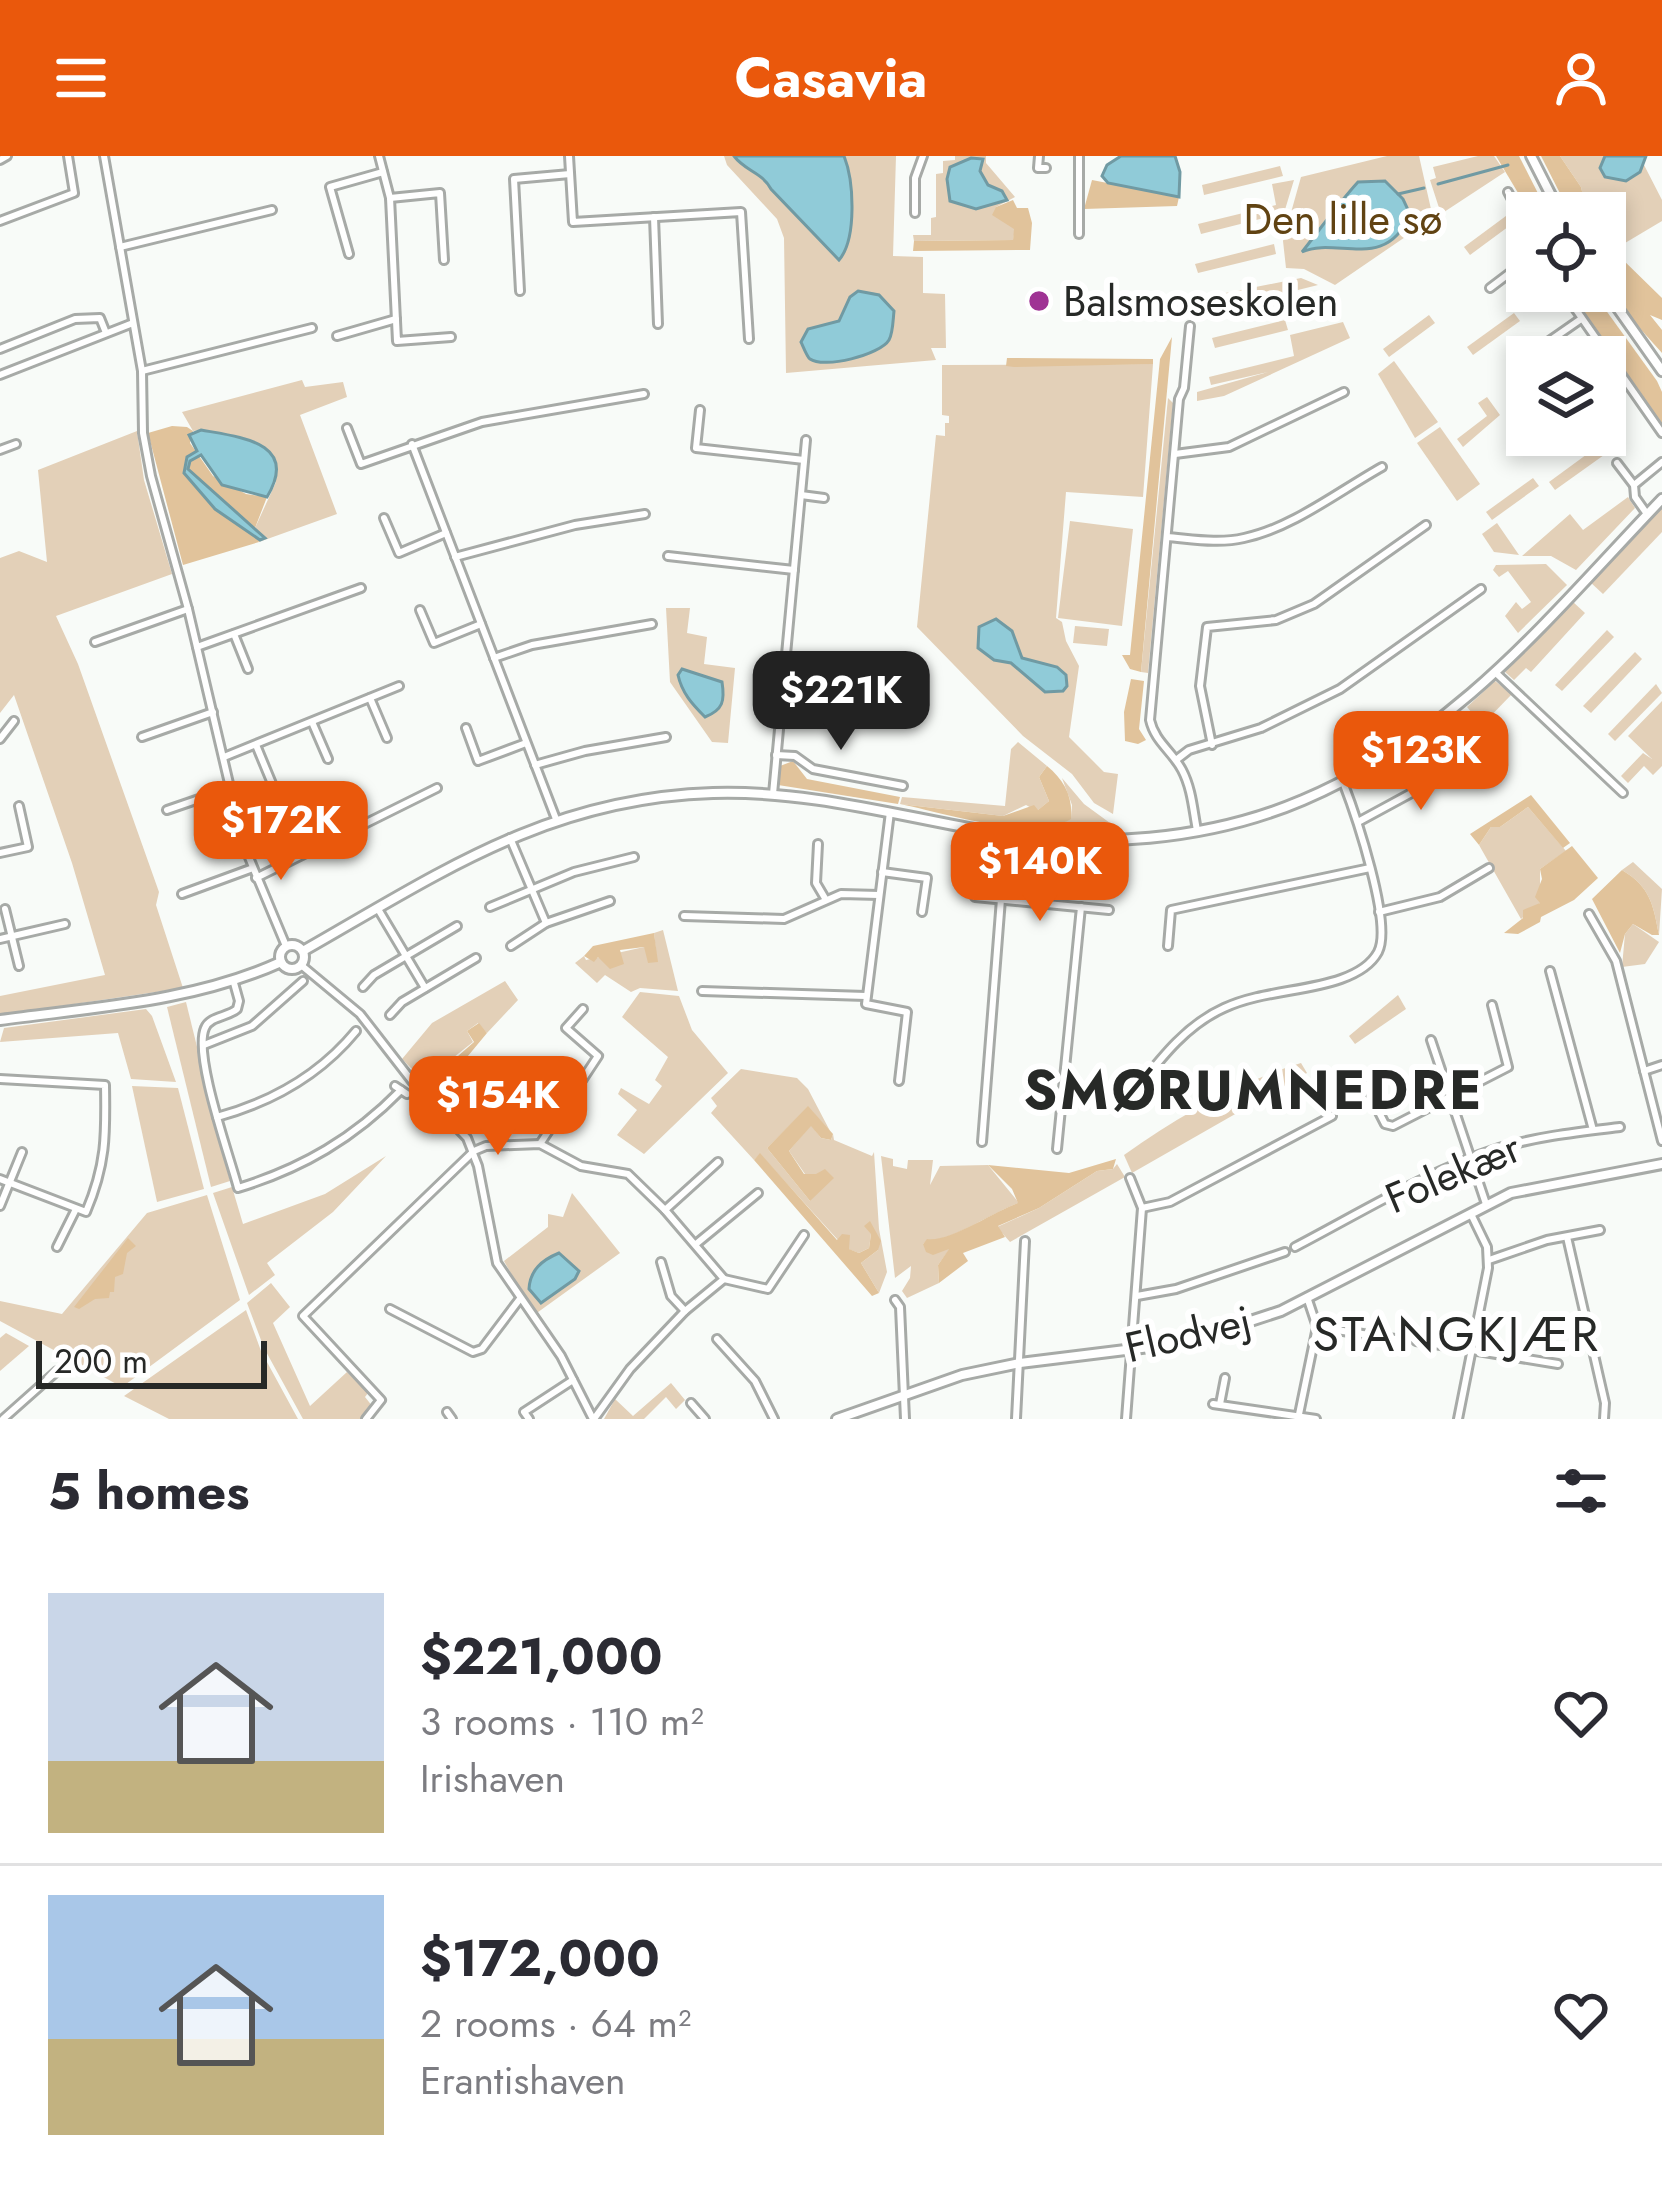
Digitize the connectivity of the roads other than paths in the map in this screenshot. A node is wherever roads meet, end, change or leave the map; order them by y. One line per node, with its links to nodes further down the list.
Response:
1 (68, 156): 17 (street)
2 (104, 156): 19 (street)
3 (380, 156): 10 (street)
4 (569, 156): 11 (street)
5 (923, 156): 15 (street)
6 (1039, 156): 9 (street)
7 (1079, 156): 18 (street)
8 (1531, 156): 12 (street)
9 (1046, 168)
10 (383, 172): 13 (street); 20 (street)
11 (570, 174): 16 (street); 24 (street)
12 (1549, 192)
13 (389, 198): 21 (street); 28 (street)
14 (272, 209): 19 (street)
15 (915, 213)
16 (654, 217): 30 (street); 38 (street)
17 (0, 221)
18 (1079, 234)
19 (120, 248): 29 (street)
20 (349, 254)
21 (444, 260)
22 (1506, 276): 23 (street)
23 (1490, 288)
24 (520, 291)
25 (1576, 312): 27 (street)
26 (1621, 312): 40 (street)
27 (1581, 319): 35 (street); 36 (street)
28 (396, 320): 34 (street); 37 (street)
29 (134, 323): 33 (street); 41 (street)
30 (658, 324)
31 (1190, 326): 53 (street)
32 (312, 328): 41 (street)
33 (106, 334): 39 (street); 42 (street)
34 (337, 336)
35 (1557, 336)
36 (1593, 336)
37 (452, 337)
38 (749, 339)
39 (0, 350)
40 (1662, 370)
41 (142, 371): 73 (street)
42 (0, 375)
43 (1626, 383): 48 (street)
44 (1344, 392): 53 (street)
45 (644, 394): 51 (street)
46 (700, 410): 54 (street)
47 (347, 428): 51 (street)
48 (1662, 434)
49 (806, 440): 54 (street)
50 (16, 443): 52 (street)
51 (412, 445): 66 (street)
52 (0, 450)
53 (1174, 454): 67 (street)
54 (804, 460): 59 (street)
55 (1662, 462): 58 (street)
56 (1617, 463): 58 (street)
57 (1382, 467): 67 (street)
58 (1634, 485): 63 (street)
59 (801, 495): 60 (street); 70 (street)
60 (824, 498)
61 (1662, 499): 63 (street)
62 (645, 514): 69 (street)
63 (1648, 514): 82 (street)
64 (384, 518): 66 (street)
65 (1426, 524): 95 (street)
66 (446, 533): 69 (street)
67 (1167, 537): 99 (street)
68 (668, 556): 70 (street)
69 (455, 557): 75 (street)
70 (794, 570): 96 (street)
71 (361, 588): 77 (street)
72 (1480, 589): 95 (street)
73 (188, 609): 78 (street); 79 (street)
74 (420, 610): 75 (street)
75 (481, 624): 80 (street)
76 (652, 624): 80 (street)
77 (234, 634): 79 (street); 81 (street)
78 (95, 643)
79 (197, 647): 85 (street)
80 (494, 658): 93 (street)
81 (248, 669)
82 (1496, 673): 102 (street); 107 (street)
83 (399, 686): 84 (street)
84 (370, 698): 87 (street); 92 (street)
85 (213, 712): 89 (street); 97 (street)
86 (14, 721): 91 (street)
87 (312, 722): 94 (street); 98 (street)
88 (466, 728): 93 (street)
89 (142, 737)
90 (666, 737): 100 (street)
91 (0, 739)
92 (387, 739)
93 (526, 742): 100 (street)
94 (256, 745): 97 (street); 103 (street)
95 (1212, 745): 99 (street)
96 (776, 754): 104 (street); 108 (street)
97 (224, 758): 105 (street)
98 (328, 760)
99 (1176, 760): 114 (street)
100 (535, 765): 112 (street)
101 (1463, 765): 113 (street)
102 (1343, 782): 113 (street); 114 (street)
103 (273, 786)
104 (903, 786)
105 (231, 788): 110 (street); 123 (street)
106 (437, 788): 123 (street)
107 (1623, 793)
108 (773, 794): 111 (street); 112 (street)
109 (19, 806): 118 (street)
110 (167, 810)
111 (890, 812): 116 (street); 122 (street)
112 (556, 819): 115 (street)
113 (1358, 822): 120 (street)
114 (1198, 830): 116 (street)
115 (509, 836): 124 (street); 133 (street)
116 (1046, 839): 131 (street)
117 (818, 844): 129 (street)
118 (0, 853)
119 (634, 857): 124 (street)
120 (1370, 868): 138 (street); 148 (street)
121 (1490, 868): 138 (street)
122 (882, 872): 126 (street); 137 (street)
123 (255, 873): 125 (street); 146 (street)
124 (532, 887): 134 (street); 141 (street)
125 (182, 894)
126 (879, 895): 129 (street); 161 (street)
127 (975, 897): 128 (street)
128 (1001, 899): 131 (street); 182 (street)
129 (826, 900): 140 (street)
130 (610, 901): 141 (street)
131 (1040, 903): 132 (street)
132 (1081, 907): 136 (street); 185 (street)
133 (377, 908): 149 (street); 150 (street)
134 (490, 908)
135 (5, 909): 144 (street)
136 (1109, 910)
137 (922, 912)
138 (1379, 912): 175 (street)
139 (1589, 914): 170 (street)
140 (684, 916)
141 (546, 923): 147 (street)
142 (65, 924): 144 (street)
143 (458, 926): 150 (street)
144 (12, 936): 145 (street); 154 (street)
145 (0, 939)
146 (286, 946): 149 (street); 152 (street)
147 (511, 946)
148 (1168, 946)
149 (303, 951): 153 (street)
150 (407, 956): 158 (street); 159 (street)
151 (476, 958): 159 (street)
152 (281, 962): 153 (street); 157 (street)
153 (302, 965): 186 (street)
154 (20, 966)
155 (1550, 971): 181 (street)
156 (288, 982): 168 (street)
157 (234, 983): 165 (street); 168 (street)
158 (363, 987)
159 (425, 988): 164 (street)
160 (702, 991): 161 (street)
161 (866, 996): 173 (street)
162 (1492, 1005): 176 (street)
163 (583, 1009): 184 (street)
164 (390, 1015)
165 (0, 1020)
166 (355, 1031): 179 (street)
167 (1431, 1040): 176 (street)
168 (205, 1046): 179 (street)
169 (1662, 1066): 170 (street)
170 (1644, 1071): 178 (street)
171 (1360, 1076): 176 (street)
172 (0, 1079): 197 (street)
173 (899, 1081)
174 (401, 1090): 179 (street)
175 (1131, 1096)
176 (1450, 1097): 188 (street)
177 (1332, 1116): 198 (street)
178 (1659, 1116): 183 (street)
179 (217, 1118)
180 (1620, 1127): 181 (street, Folekær)
181 (1593, 1130): 188 (street, Folekær)
182 (982, 1142)
183 (1662, 1142)
184 (540, 1144): 186 (street); 199 (street)
185 (1057, 1149)
186 (474, 1151): 214 (street); 233 (street)
187 (22, 1152): 193 (street)
188 (1471, 1159): 195 (street); 206 (street, Folekær)
189 (718, 1162): 199 (street)
190 (1662, 1164): 195 (street, Flodvej)
191 (1130, 1178): 198 (street)
192 (0, 1179): 193 (street)
193 (12, 1184): 196 (street); 197 (street)
194 (758, 1193): 205 (street)
195 (1486, 1204): 200 (street, Flodvej)
196 (0, 1206)
197 (76, 1208): 207 (street)
198 (1142, 1208): 212 (street)
199 (665, 1210): 205 (street)
200 (1470, 1212): 209 (street); 213 (street, Flodvej)
201 (1600, 1230): 203 (street)
202 (804, 1235): 211 (street)
203 (1567, 1237): 209 (street); 244 (street)
204 (1025, 1240): 224 (street)
205 (696, 1244): 211 (street)
206 (1295, 1246)
207 (57, 1247)
208 (1285, 1252): 212 (street)
209 (1489, 1260): 223 (street)
210 (661, 1262): 217 (street)
211 (724, 1280): 217 (street)
212 (1137, 1296): 222 (street)
213 (1307, 1297): 218 (street); 222 (street, Flodvej)
214 (519, 1300): 216 (street); 228 (street)
215 (895, 1300): 229 (street)
216 (390, 1309)
217 (685, 1311): 235 (street)
218 (1317, 1327): 220 (street); 231 (street)
219 (718, 1339): 237 (street)
220 (1395, 1339)
221 (1416, 1341): 223 (street)
222 (1133, 1350): 224 (street, Flodvej); 241 (street)
223 (1472, 1350): 225 (street); 243 (street)
224 (1020, 1363): 229 (street, Flodvej); 240 (street)
225 (1558, 1364)
226 (57, 1371): 232 (street)
227 (1225, 1378): 231 (street)
228 (572, 1380): 234 (street); 235 (street)
229 (904, 1392): 238 (street, Flodvej); 239 (street)
230 (691, 1403): 236 (street)
231 (1298, 1418): 242 (street)
232 (3, 1419)
233 (366, 1419)
234 (529, 1419)
235 (593, 1419)
236 (705, 1419)
237 (774, 1419)
238 (836, 1419)
239 (905, 1419)
240 (1016, 1419)
241 (1126, 1419)
242 (1316, 1419)
243 (1458, 1419)
244 (1604, 1419)

